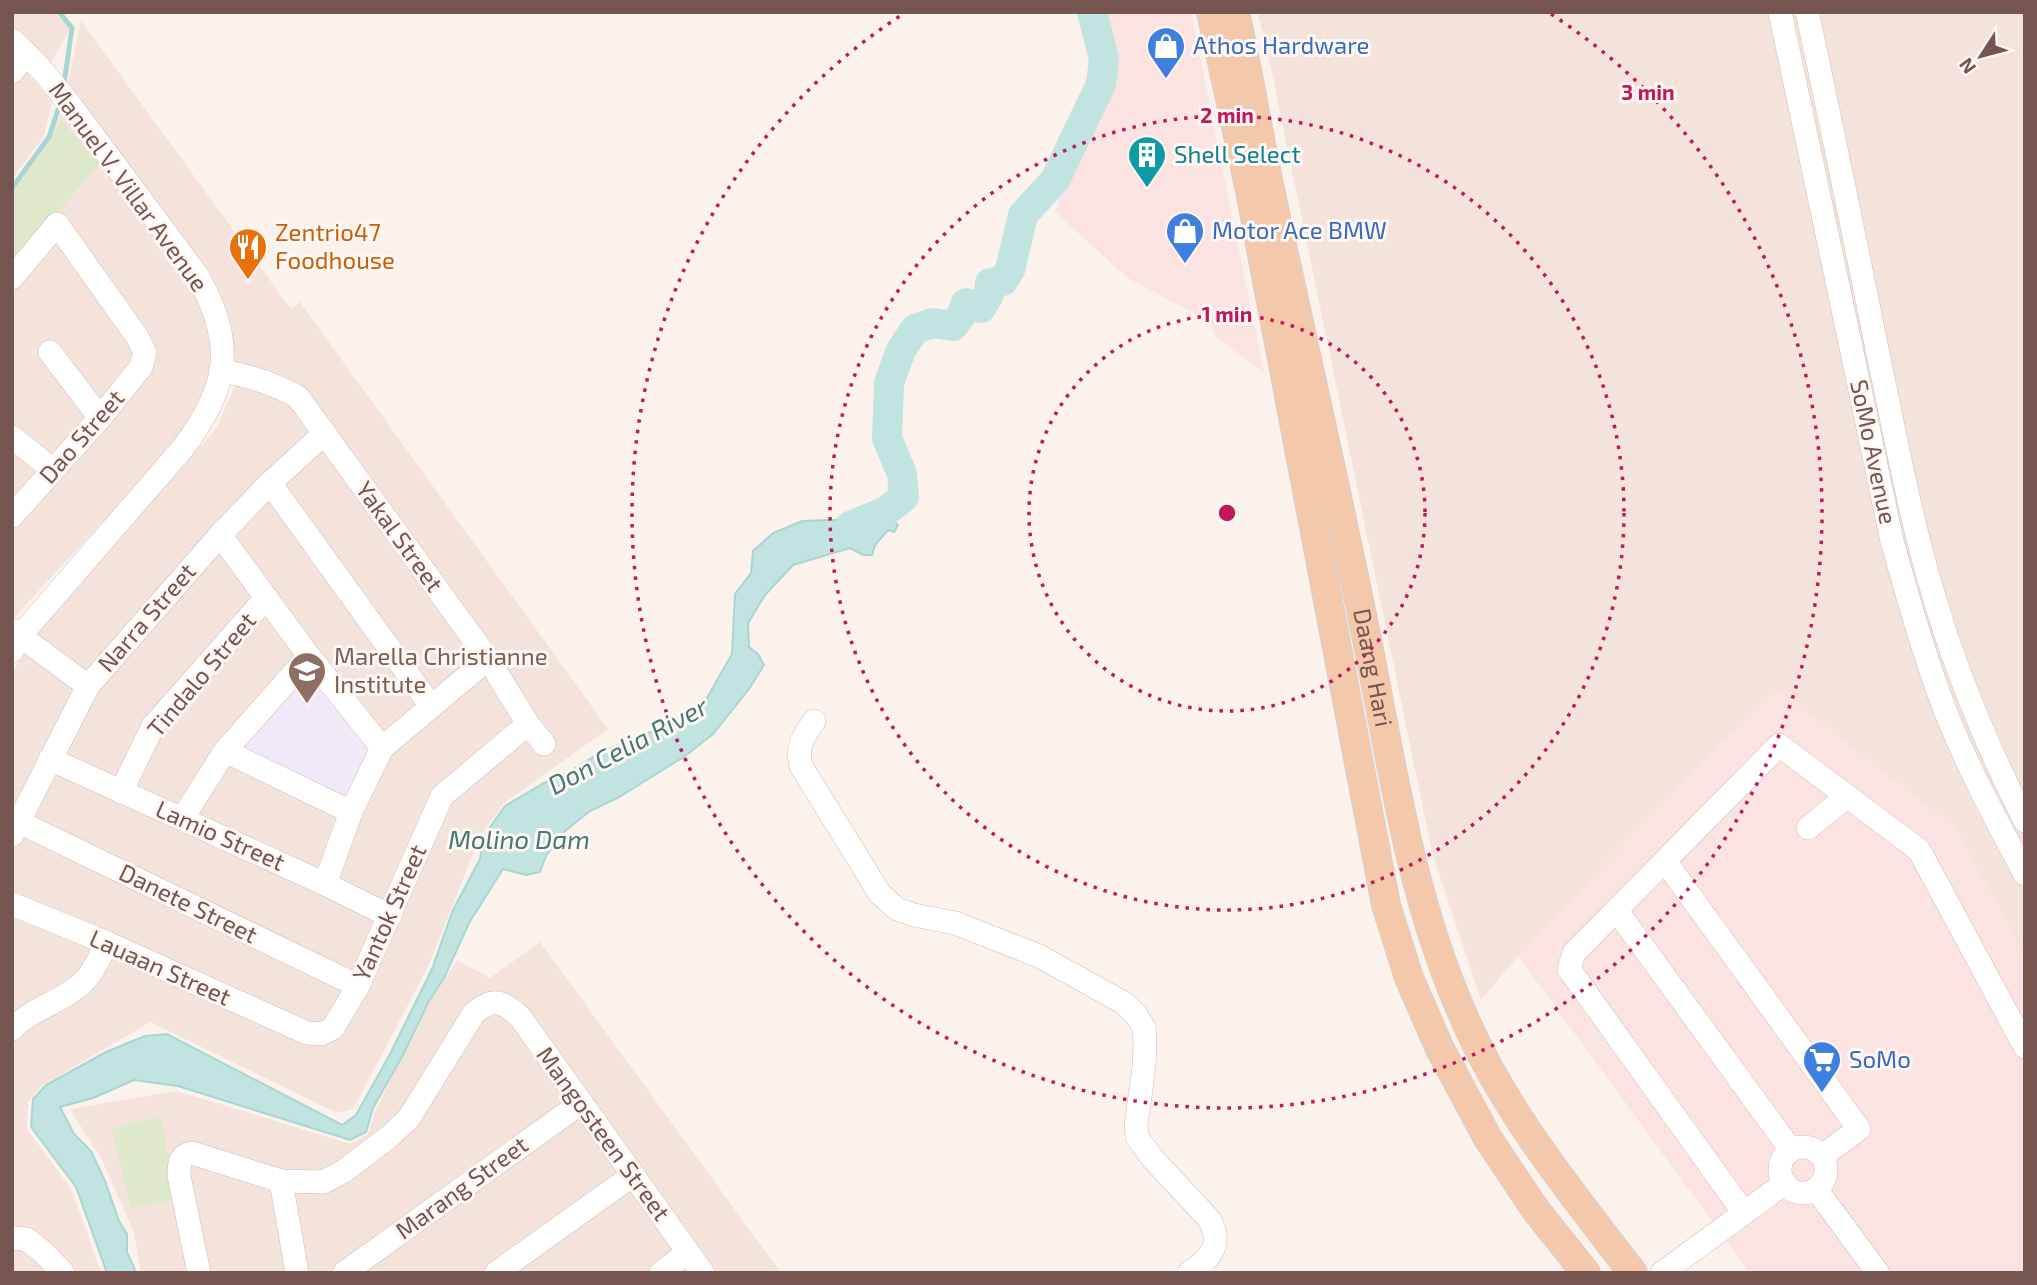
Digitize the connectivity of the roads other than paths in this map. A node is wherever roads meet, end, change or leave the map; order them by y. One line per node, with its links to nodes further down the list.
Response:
1 (1780, 12): 37 (street, SoMo Avenue)
2 (1807, 12): 33 (street, SoMo Avenue)
3 (1228, 15): 9 (main road, Daang Hari)
4 (27, 55): 5 (street); 8 (street, Manuel V. Villar Avenue)
5 (12, 72)
6 (12, 278): 10 (street, Dao Street)
7 (50, 352): 10 (street)
8 (223, 371): 11 (street, Yakal Street); 18 (street, Manuel V. Villar Avenue)
9 (1301, 393): 66 (main road, Daang Hari); 67 (main road, Daang Hari)
10 (100, 418): 13 (street, Dao Street)
11 (325, 433): 14 (street, Narra Street); 20 (street, Yakal Street)
12 (12, 437): 13 (street)
13 (53, 470): 15 (street, Dao Street)
14 (270, 483): 16 (street, Narra Street); 22 (street)
15 (12, 516)
16 (220, 535): 17 (street); 21 (street, Narra Street)
17 (266, 598): 19 (street); 29 (street, Tindalo Street)
18 (15, 639): 21 (street)
19 (309, 656): 26 (street); 27 (street)
20 (488, 659): 22 (street); 24 (street, Yakal Street)
21 (88, 686): 28 (street, Narra Street)
22 (431, 706): 26 (street)
23 (814, 721): 65 (street)
24 (528, 724): 25 (street, Yakal Street); 41 (street, Yantok Street)
25 (544, 744)
26 (382, 748): 31 (street)
27 (225, 751): 31 (street); 32 (street)
28 (50, 759): 29 (street, Lamio Street); 34 (street, Narra Street)
29 (121, 792): 32 (street, Lamio Street)
30 (1846, 797): 35 (street); 36 (street); 44 (street)
31 (351, 813): 38 (street)
32 (182, 819): 38 (street, Lamio Street)
33 (2025, 821)
34 (15, 828): 43 (street, Danete Street)
35 (1808, 828)
36 (1665, 861): 40 (street); 50 (street)
37 (2025, 874)
38 (325, 884): 41 (street, Lamio Street)
39 (12, 904): 42 (street, Lauaan Street)
40 (1617, 911): 49 (street); 55 (street)
41 (390, 916): 43 (street, Yantok Street)
42 (107, 943): 45 (street); 46 (street, Lauaan Street)
43 (358, 986): 46 (street, Yantok Street)
44 (2018, 1019): 47 (street)
45 (12, 1029)
46 (307, 1033)
47 (2025, 1046)
48 (581, 1103): 51 (street, Mangosteen Street); 52 (street, Mangosteen Street); 61 (street, Marang Street)
49 (1791, 1150): 50 (street); 53 (street)
50 (1822, 1156): 54 (street)
51 (633, 1175): 57 (street, Mangosteen Street); 62 (street)
52 (281, 1181): 59 (street); 60 (street)
53 (1785, 1183): 54 (street); 55 (street)
54 (1816, 1189): 69 (street)
55 (1744, 1213): 68 (street)
56 (12, 1238): 58 (street)
57 (688, 1252): 63 (street); 64 (street, Mangosteen Street)
58 (63, 1273)
59 (199, 1273)
60 (297, 1273)
61 (344, 1273)
62 (496, 1273)
63 (661, 1273)
64 (704, 1273)
65 (1189, 1273)
66 (1586, 1273)
67 (1633, 1273)
68 (1662, 1273)
69 (1878, 1273)

